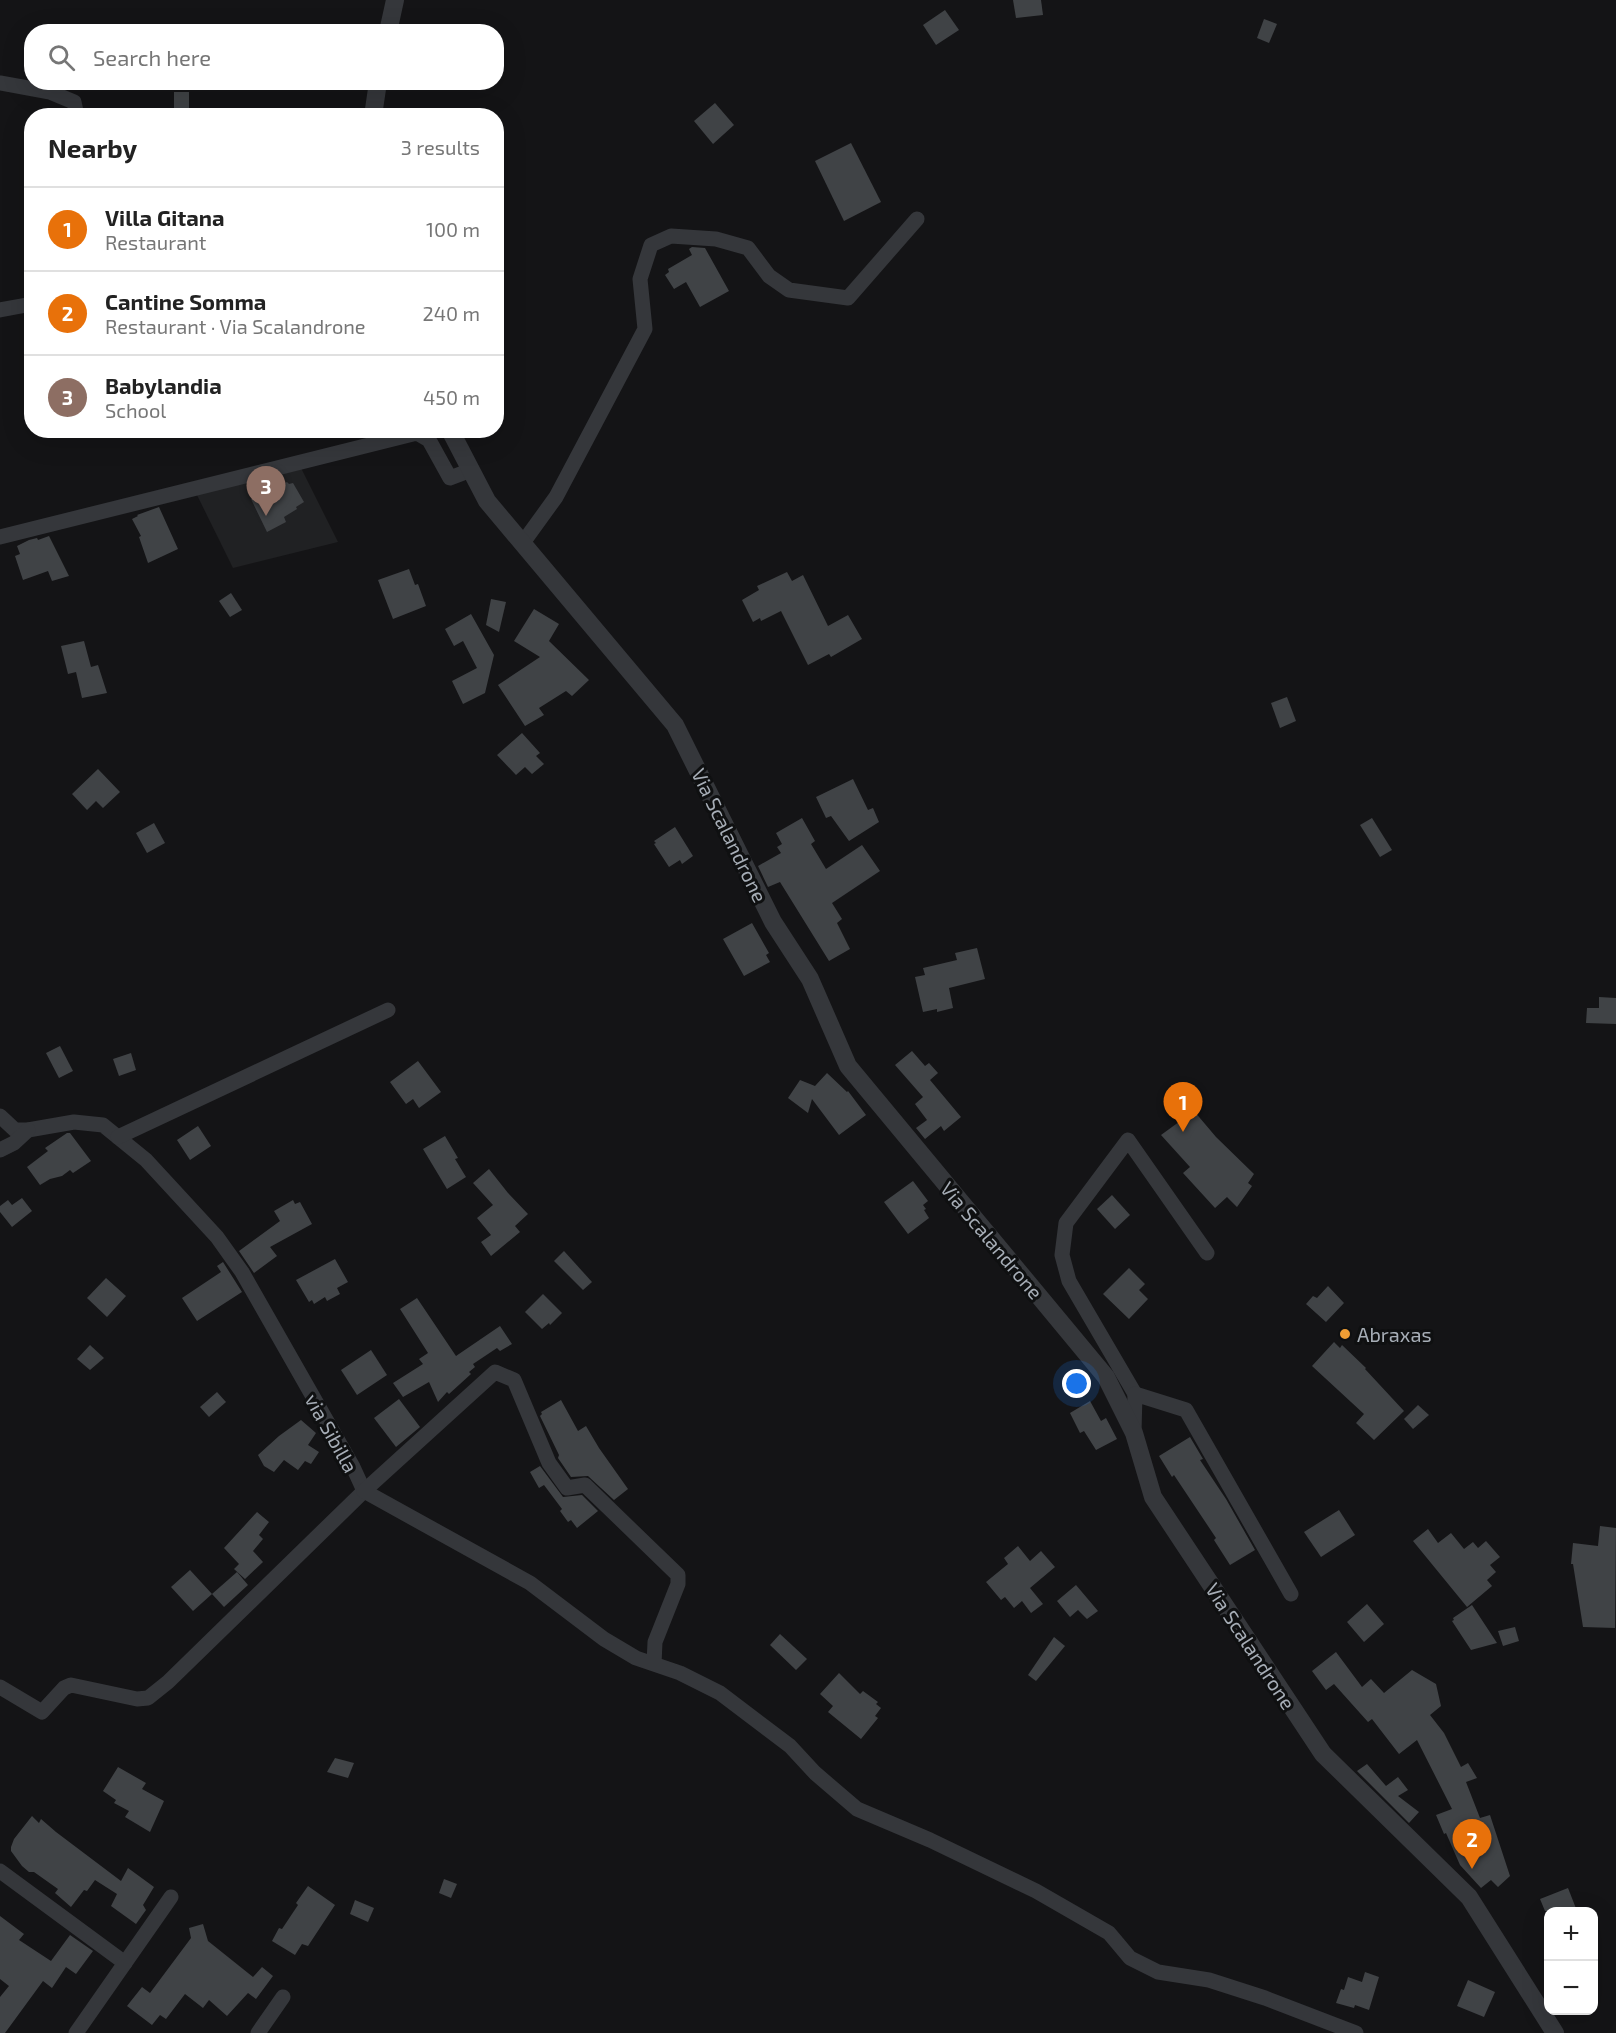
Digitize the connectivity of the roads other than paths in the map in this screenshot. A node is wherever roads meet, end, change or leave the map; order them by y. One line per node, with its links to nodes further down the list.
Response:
1 (395, 0): 2 (street)
2 (390, 24)
3 (0, 83): 4 (street)
4 (24, 87)
5 (39, 90): 7 (street)
6 (377, 90): 8 (street)
7 (75, 108)
8 (374, 108)
9 (917, 219): 17 (street)
10 (24, 306): 11 (street)
11 (0, 310)
12 (397, 438): 16 (street)
13 (426, 438): 15 (street)
14 (454, 438): 15 (street, Via Scalandrone)
15 (471, 470): 17 (street, Via Scalandrone)
16 (0, 537)
17 (522, 544): 25 (street, Via Scalandrone)
18 (388, 1010): 21 (street)
19 (0, 1116): 20 (street)
20 (28, 1130): 21 (street, via Sibilla); 22 (street)
21 (118, 1137): 26 (street, via Sibilla)
22 (0, 1150)
23 (1207, 1253): 24 (street)
24 (1135, 1394): 25 (street); 27 (street)
25 (1134, 1433): 37 (street, Via Scalandrone)
26 (364, 1491): 28 (street); 28 (street); 29 (street, via Sibilla)
27 (1291, 1594)
28 (654, 1664): 36 (street)
29 (0, 1687)
30 (0, 1871): 32 (street)
31 (171, 1897): 32 (street)
32 (125, 1963): 34 (street)
33 (283, 1997): 35 (street)
34 (76, 2033)
35 (258, 2033)
36 (1356, 2033)
37 (1555, 2033)

